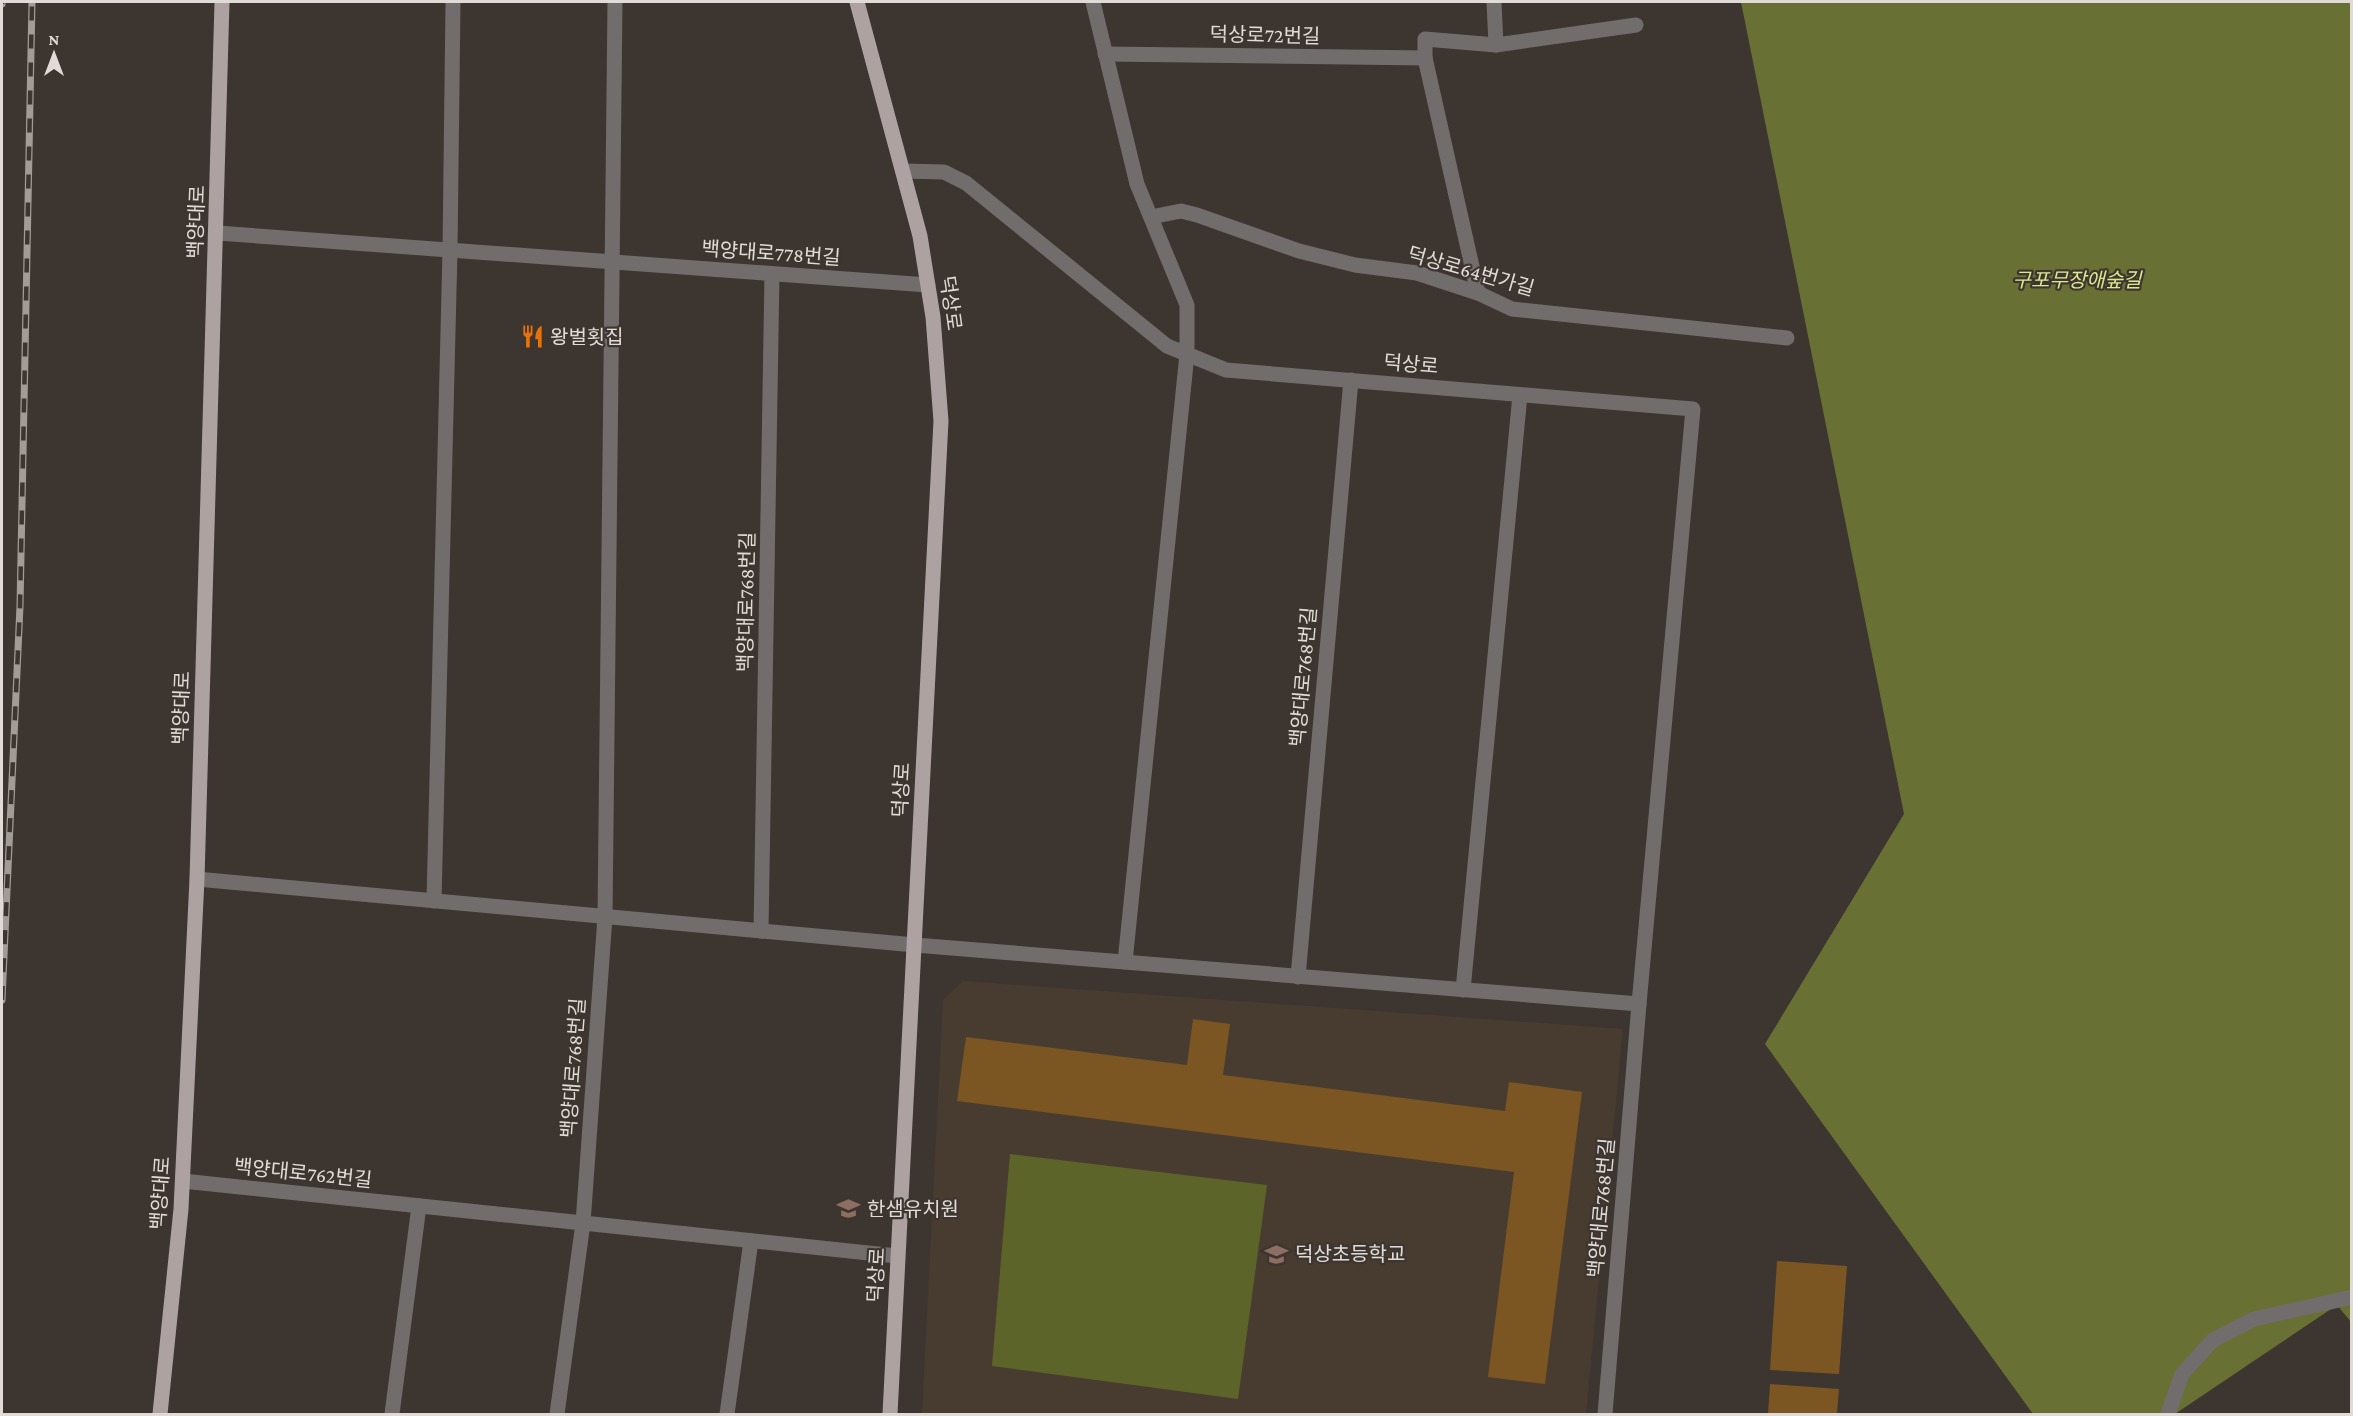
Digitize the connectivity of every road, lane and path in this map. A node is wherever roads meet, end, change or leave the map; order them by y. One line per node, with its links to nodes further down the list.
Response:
1 (222, 2): 13 (main road, 백양대로)
2 (453, 2): 14 (street)
3 (615, 2): 15 (street)
4 (858, 2): 11 (main road, 덕상로)
5 (1093, 2): 9 (street)
6 (1494, 2): 8 (street)
7 (1636, 25): 8 (street)
8 (1496, 45): 10 (street)
9 (1104, 54): 10 (street, 덕상로72번길); 12 (street)
10 (1425, 58): 18 (street)
11 (903, 171): 17 (main road, 덕상로); 20 (street, 덕상로)
12 (1151, 217): 18 (street, 덕상로64번가길); 20 (street)
13 (217, 233): 14 (street, 백양대로778번길); 24 (main road, 백양대로)
14 (450, 250): 15 (street, 백양대로778번길); 25 (street)
15 (611, 262): 16 (street, 백양대로778번길); 26 (street, 백양대로768번길)
16 (772, 274): 17 (street, 백양대로778번길); 27 (street, 백양대로768번길)
17 (928, 285): 28 (main road, 덕상로)
18 (1478, 292): 19 (street, 덕상로64번가길)
19 (1787, 338)
20 (1187, 354): 21 (street, 덕상로); 29 (street)
21 (1351, 380): 22 (street, 덕상로); 30 (street, 백양대로768번길)
22 (1520, 394): 23 (street, 덕상로); 31 (street)
23 (1693, 410): 32 (street, 백양대로768번길)
24 (197, 879): 25 (street); 33 (main road, 백양대로)
25 (434, 901): 26 (street)
26 (605, 917): 27 (street); 35 (street, 백양대로768번길)
27 (761, 931): 28 (street)
28 (915, 945): 29 (street); 37 (main road, 덕상로)
29 (1125, 962): 30 (street)
30 (1298, 976): 31 (street)
31 (1463, 990): 32 (street)
32 (1639, 1005): 44 (street, 백양대로768번길)
33 (183, 1181): 34 (street, 백양대로762번길); 39 (main road, 백양대로)
34 (419, 1206): 35 (street, 백양대로762번길); 40 (street)
35 (583, 1223): 36 (street, 백양대로762번길); 41 (street)
36 (751, 1241): 37 (street, 백양대로762번길); 42 (street)
37 (897, 1256): 43 (main road, 덕상로)
38 (2352, 1297): 45 (street)
39 (160, 1414)
40 (392, 1414)
41 (557, 1414)
42 (727, 1414)
43 (891, 1414)
44 (1605, 1414)
45 (2168, 1414)

